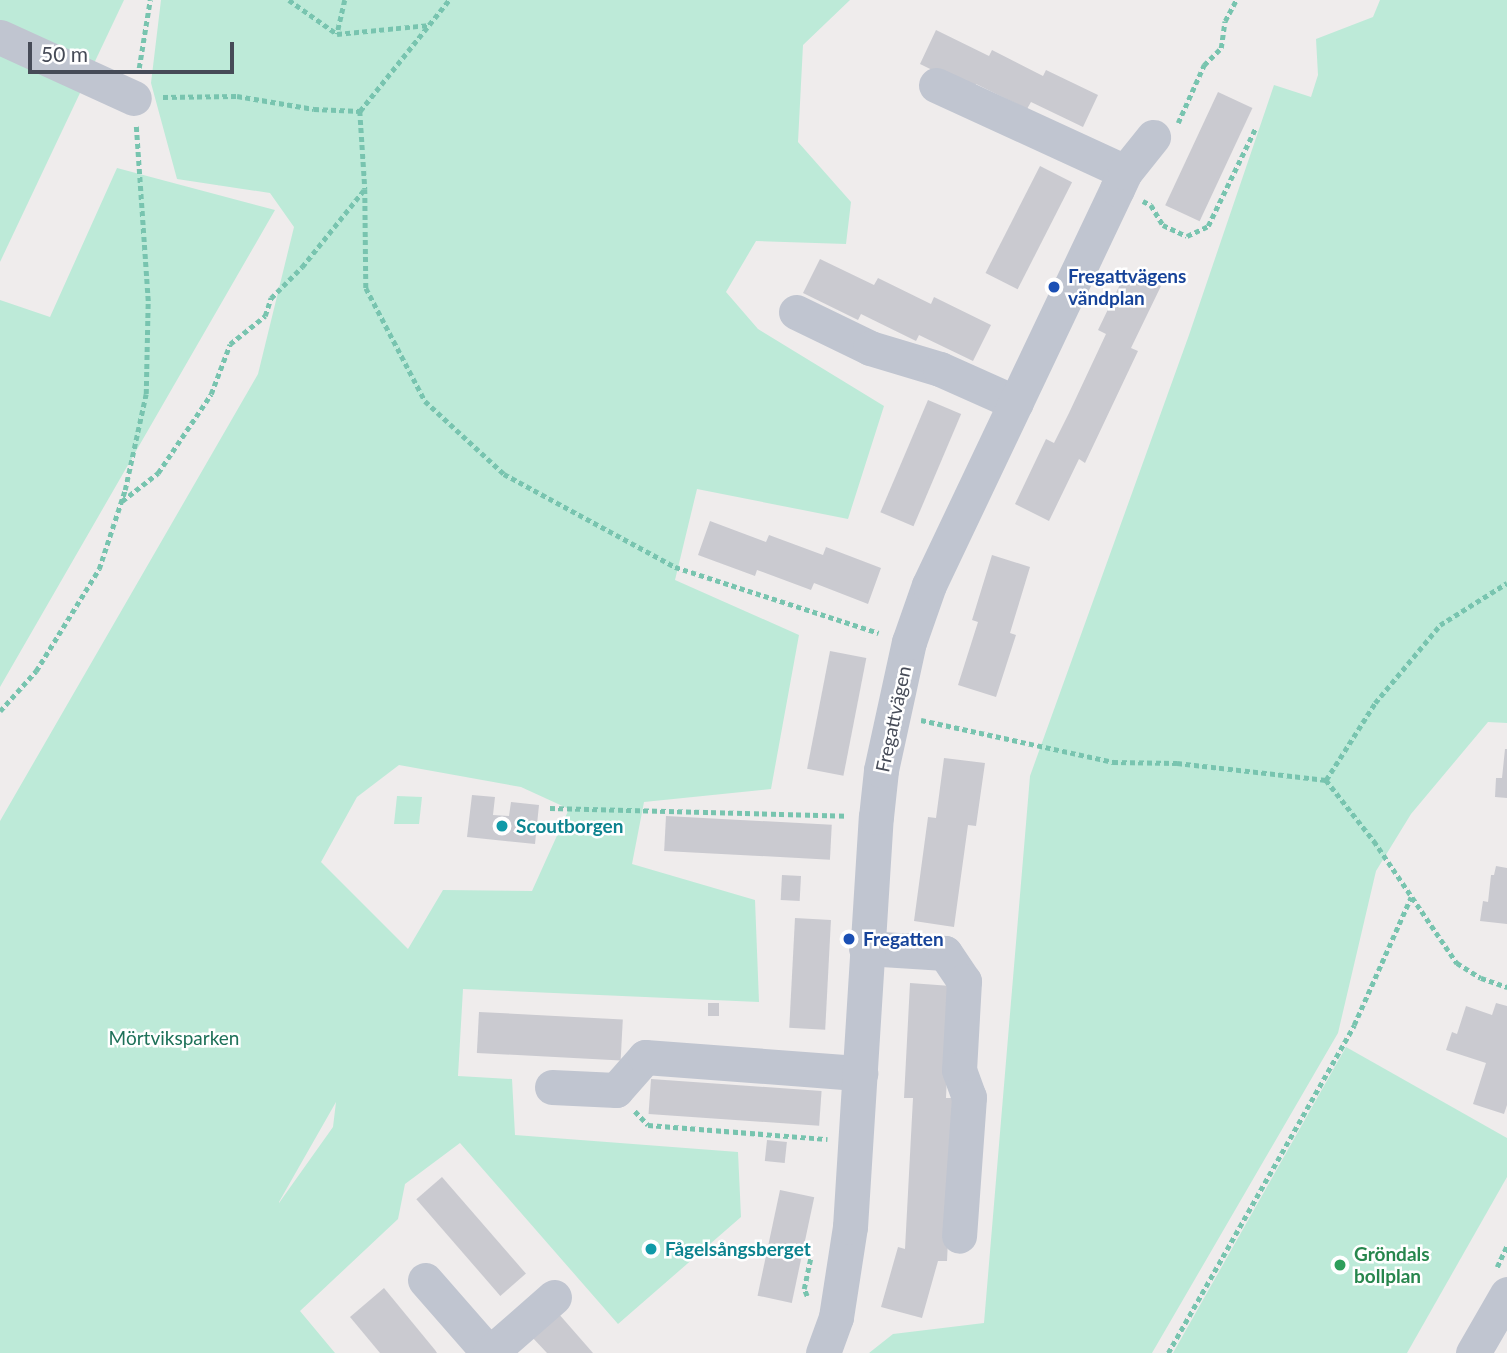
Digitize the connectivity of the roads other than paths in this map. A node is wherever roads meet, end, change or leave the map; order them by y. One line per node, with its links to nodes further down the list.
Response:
1 (0, 37): 3 (street)
2 (936, 85): 5 (street)
3 (134, 98)
4 (1153, 137): 5 (street, Fregattvägen)
5 (1121, 180): 7 (street, Fregattvägen)
6 (796, 312): 7 (street)
7 (1016, 403): 8 (street, Fregattvägen)
8 (866, 948): 9 (street, Fregattvägen); 11 (street)
9 (860, 1073): 10 (street); 16 (street, Fregattvägen)
10 (552, 1087)
11 (959, 1236)
12 (425, 1280): 15 (street)
13 (1507, 1294): 17 (street)
14 (554, 1297): 15 (street)
15 (490, 1353)
16 (823, 1353)
17 (1473, 1353)

